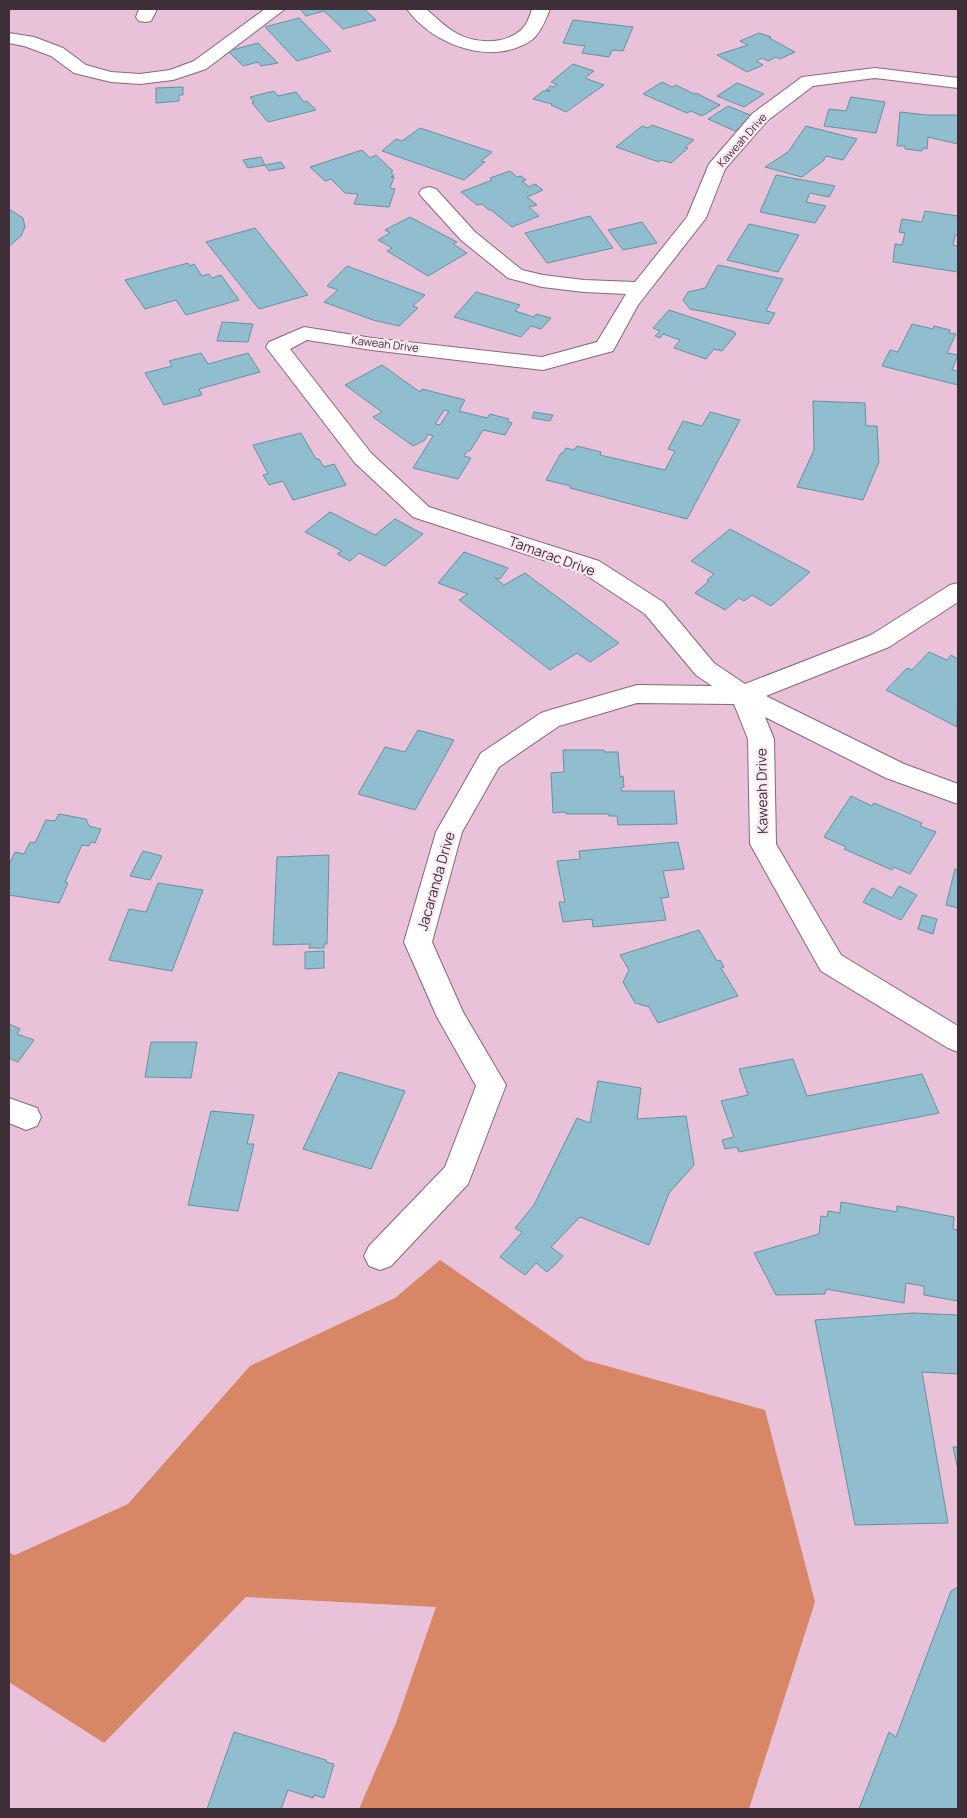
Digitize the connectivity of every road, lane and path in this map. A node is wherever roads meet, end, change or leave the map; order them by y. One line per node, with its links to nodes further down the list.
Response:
1 (276, 9): 4 (street)
2 (416, 9): 3 (street)
3 (542, 9)
4 (9, 38)
5 (958, 83): 7 (street, Kaweah Drive)
6 (429, 193): 7 (street)
7 (641, 288): 8 (street, Kaweah Drive)
8 (277, 347): 10 (street, Tamarac Drive)
9 (958, 591): 10 (street)
10 (744, 695): 11 (street, Tamarac Drive); 12 (street, Kaweah Drive); 13 (street, Jacaranda Drive)
11 (958, 794)
12 (958, 1040)
13 (380, 1256)

